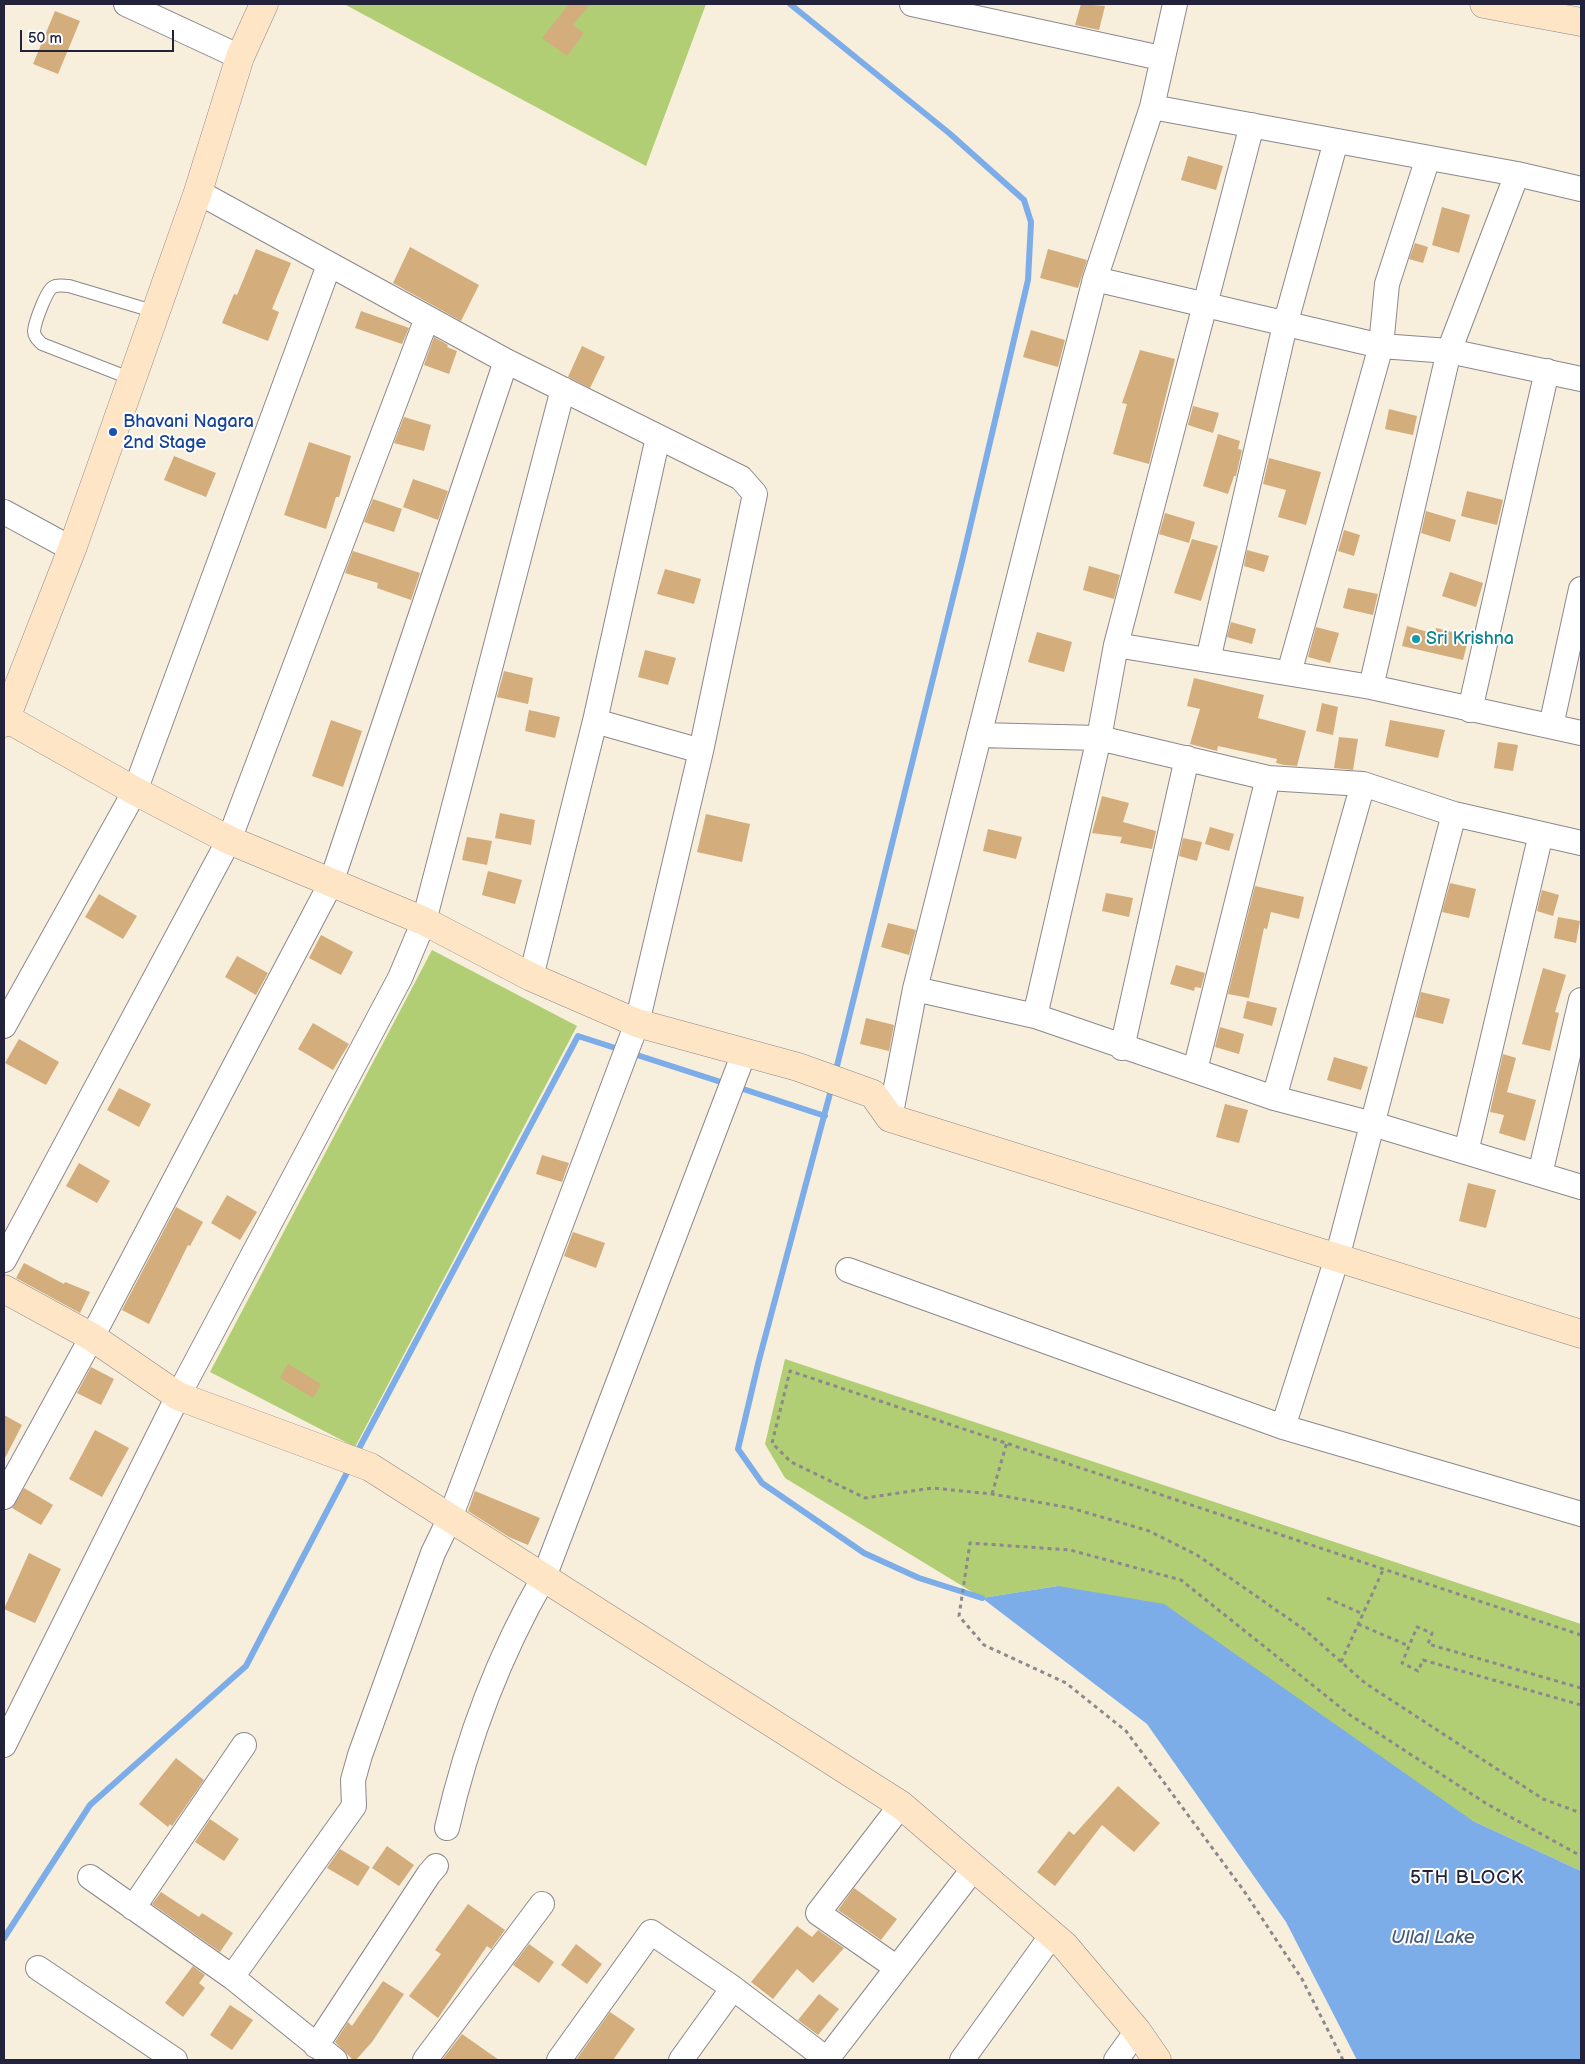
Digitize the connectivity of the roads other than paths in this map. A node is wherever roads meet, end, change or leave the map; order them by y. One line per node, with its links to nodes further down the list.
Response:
1 (126, 4): 9 (street)
2 (264, 4): 9 (street)
3 (912, 4): 10 (street)
4 (1175, 4): 10 (street)
5 (1484, 4): 8 (street)
6 (1576, 4): 7 (street)
7 (1581, 12)
8 (1581, 22)
9 (240, 57): 17 (street)
10 (1161, 58): 11 (street)
11 (1152, 107): 12 (street); 19 (street)
12 (1252, 125): 13 (street); 20 (street)
13 (1336, 141): 14 (street); 23 (street)
14 (1428, 158): 15 (street); 24 (street)
15 (1517, 174): 16 (street); 25 (street)
16 (1581, 189)
17 (198, 192): 18 (street); 21 (street)
18 (329, 265): 22 (street); 50 (street)
19 (1095, 279): 20 (street); 44 (street)
20 (1205, 306): 23 (street); 35 (street)
21 (156, 312): 28 (street); 28 (lane)
22 (427, 318): 26 (street); 53 (street)
23 (1285, 325): 24 (street); 36 (street)
24 (1381, 346): 25 (street); 37 (street)
25 (1449, 351): 27 (street); 38 (street)
26 (506, 362): 30 (street); 55 (street)
27 (1547, 371): 29 (street); 39 (street)
28 (132, 379): 33 (street)
29 (1581, 379)
30 (563, 389): 31 (street); 56 (street)
31 (658, 437): 41 (street); 46 (street)
32 (4, 512): 33 (street)
33 (72, 549): 40 (street)
34 (1581, 589): 42 (street)
35 (1116, 645): 36 (street); 45 (street)
36 (1208, 660): 37 (street)
37 (1289, 673): 38 (street)
38 (1371, 687): 39 (street)
39 (1470, 710): 42 (street)
40 (5, 719): 50 (street)
41 (595, 721): 46 (street); 57 (street)
42 (1551, 726): 43 (street)
43 (1581, 733)
44 (979, 735): 45 (street); 58 (street)
45 (1099, 738): 47 (street); 60 (street)
46 (701, 751): 61 (street)
47 (1187, 758): 48 (street); 63 (street)
48 (1268, 778): 49 (street); 65 (street)
49 (1362, 784): 51 (street); 66 (street)
50 (135, 791): 53 (street); 62 (street)
51 (1454, 814): 52 (street); 68 (street)
52 (1541, 834): 54 (street); 69 (street)
53 (229, 840): 55 (street); 73 (street)
54 (1581, 842)
55 (331, 883): 56 (street); 77 (street)
56 (424, 921): 57 (street); 78 (street)
57 (531, 977): 61 (street)
58 (915, 989): 60 (street); 67 (street)
59 (1581, 1000): 70 (street)
60 (1035, 1016): 63 (street)
61 (637, 1024): 64 (street); 82 (street)
62 (4, 1026)
63 (1122, 1048): 65 (street)
64 (744, 1053): 67 (street); 83 (street)
65 (1195, 1070): 66 (street)
66 (1274, 1098): 68 (street)
67 (890, 1118): 72 (street)
68 (1373, 1124): 69 (street); 72 (street)
69 (1466, 1152): 70 (street)
70 (1540, 1174): 71 (street)
71 (1581, 1187)
72 (1337, 1258): 76 (street); 79 (street)
73 (4, 1260)
74 (848, 1270): 79 (street)
75 (4, 1289): 77 (street)
76 (1581, 1334)
77 (92, 1337): 78 (street); 80 (street)
78 (178, 1396): 82 (street); 84 (street)
79 (1282, 1427): 81 (street)
80 (4, 1496)
81 (1581, 1514)
82 (450, 1518): 83 (street); 96 (street)
83 (544, 1577): 86 (street); 87 (street)
84 (4, 1745)
85 (244, 1745): 92 (street)
86 (901, 1805): 89 (street); 95 (street)
87 (447, 1828)
88 (436, 1866): 99 (street)
89 (974, 1868): 93 (street); 95 (street)
90 (90, 1877): 92 (street)
91 (542, 1904): 102 (street)
92 (133, 1908): 96 (street)
93 (1052, 1935): 98 (street); 106 (street)
94 (38, 1968): 100 (street)
95 (897, 1968): 105 (street)
96 (232, 1977): 99 (street)
97 (733, 1988): 103 (street); 104 (street); 105 (street)
98 (1138, 2031): 107 (street); 108 (street)
99 (316, 2046): 101 (street)
100 (175, 2060)
101 (335, 2060)
102 (425, 2060)
103 (559, 2060)
104 (681, 2060)
105 (828, 2060)
106 (962, 2060)
107 (1116, 2060)
108 (1157, 2060)

